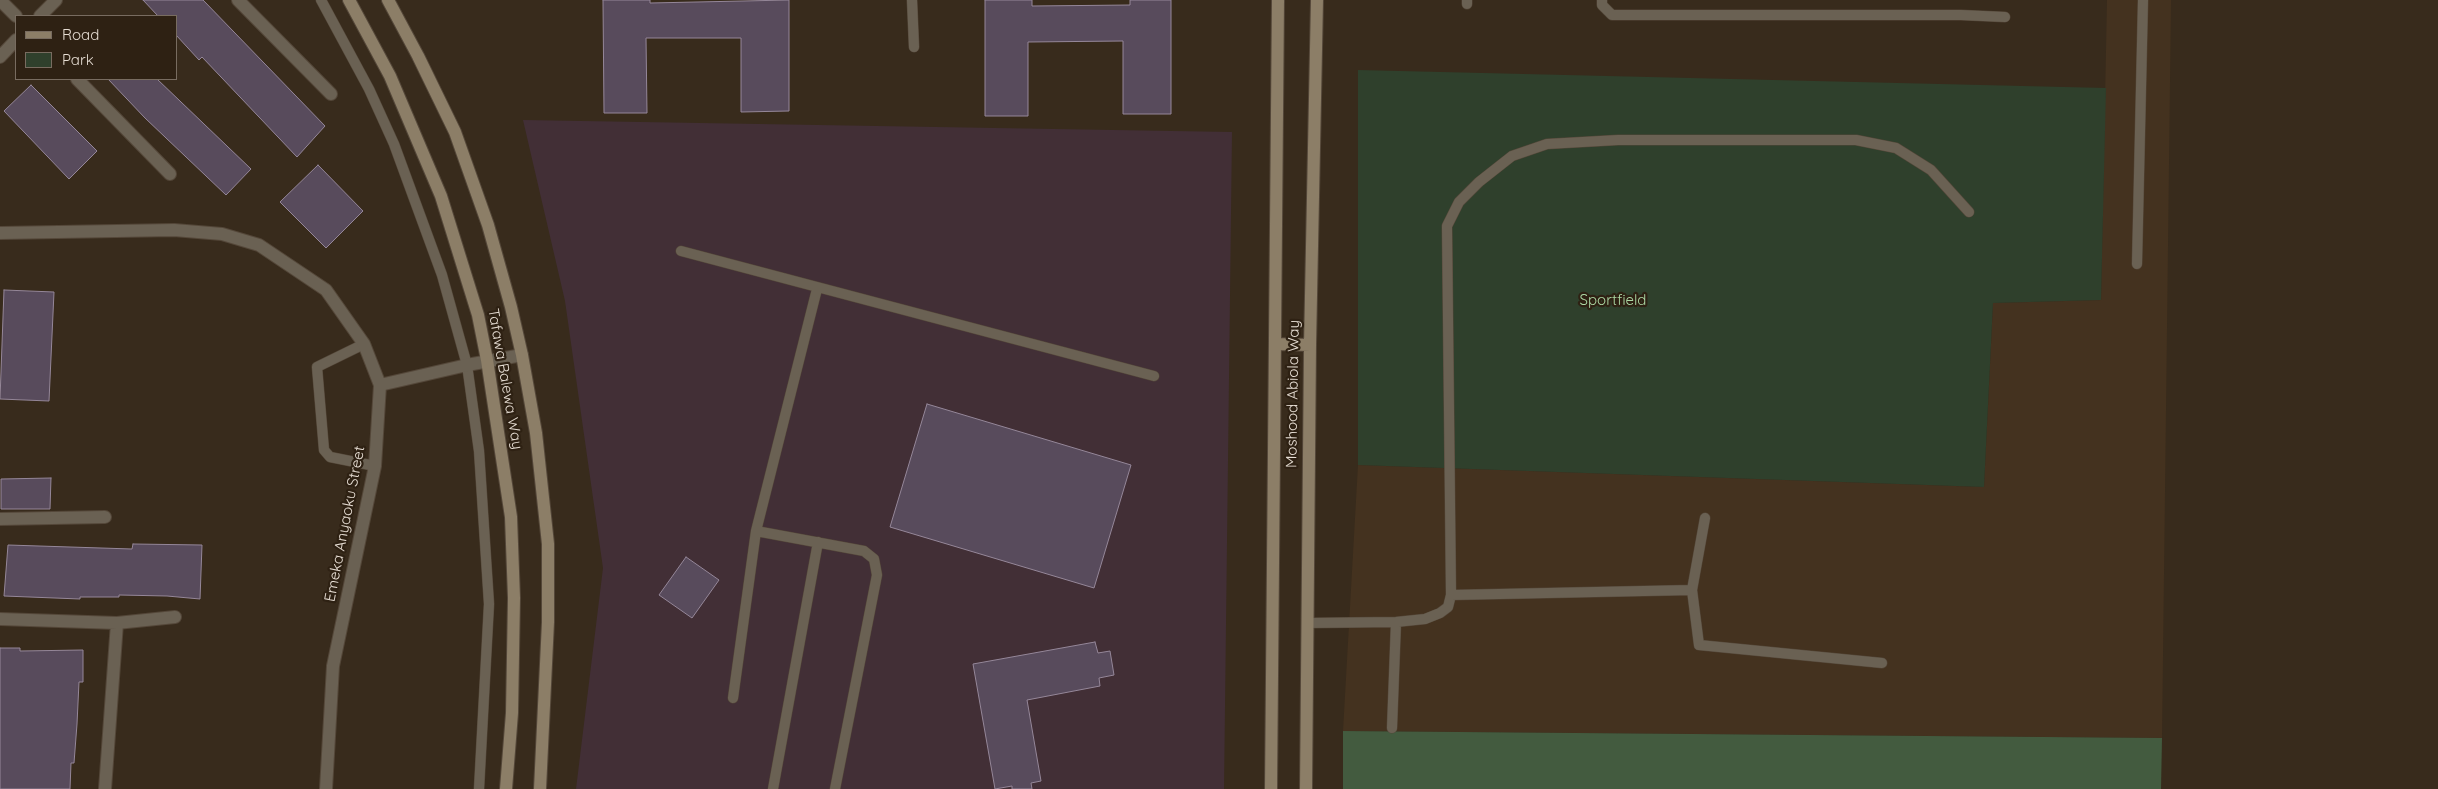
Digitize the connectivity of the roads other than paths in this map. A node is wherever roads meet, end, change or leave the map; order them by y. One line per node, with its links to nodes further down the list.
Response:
1 (0, 0): 12 (street)
2 (56, 0): 13 (street)
3 (238, 0): 19 (street)
4 (321, 0): 31 (lane)
5 (349, 0): 30 (main road, Tafawa Balewa Way)
6 (388, 0): 29 (main road, Tafawa Balewa Way)
7 (912, 0): 16 (lane)
8 (1278, 0): 27 (main road, Moshood Abiola Way)
9 (1316, 0): 28 (main road, Moshood Abiola Way)
10 (1602, 0): 14 (lane)
11 (2143, 0): 24 (lane)
12 (15, 15)
13 (41, 15)
14 (2005, 17)
15 (15, 41): 17 (street)
16 (914, 47)
17 (0, 57)
18 (78, 80): 20 (street)
19 (331, 94)
20 (170, 174)
21 (1969, 212): 41 (lane)
22 (0, 233): 26 (street, Emeka Anyaoku Street)
23 (681, 252): 25 (lane)
24 (2137, 264)
25 (817, 289): 32 (lane); 38 (lane)
26 (364, 344): 33 (street, Emeka Anyaoku Street); 34 (lane)
27 (1275, 344): 28 (main road); 57 (main road, Moshood Abiola Way)
28 (1310, 345): 46 (main road, Moshood Abiola Way)
29 (522, 355): 30 (street); 54 (main road, Tafawa Balewa Way)
30 (488, 360): 31 (street); 53 (main road, Tafawa Balewa Way)
31 (467, 364): 33 (street); 52 (lane)
32 (1154, 376)
33 (380, 385): 34 (street, Emeka Anyaoku Street)
34 (375, 466): 51 (street, Emeka Anyaoku Street)
35 (105, 517): 37 (street)
36 (1705, 518): 40 (lane)
37 (0, 519)
38 (756, 530): 39 (lane); 48 (lane)
39 (818, 542): 55 (lane); 56 (lane)
40 (1692, 590): 41 (lane); 47 (lane)
41 (1451, 595): 44 (lane)
42 (175, 617): 45 (street)
43 (0, 619): 45 (street)
44 (1396, 622): 46 (lane); 49 (lane)
45 (117, 623): 50 (street)
46 (1308, 623): 58 (main road, Moshood Abiola Way)
47 (1882, 663)
48 (733, 698)
49 (1392, 728)
50 (106, 789)
51 (326, 789)
52 (479, 789)
53 (506, 789)
54 (540, 789)
55 (772, 789)
56 (835, 789)
57 (1271, 789)
58 (1306, 789)

